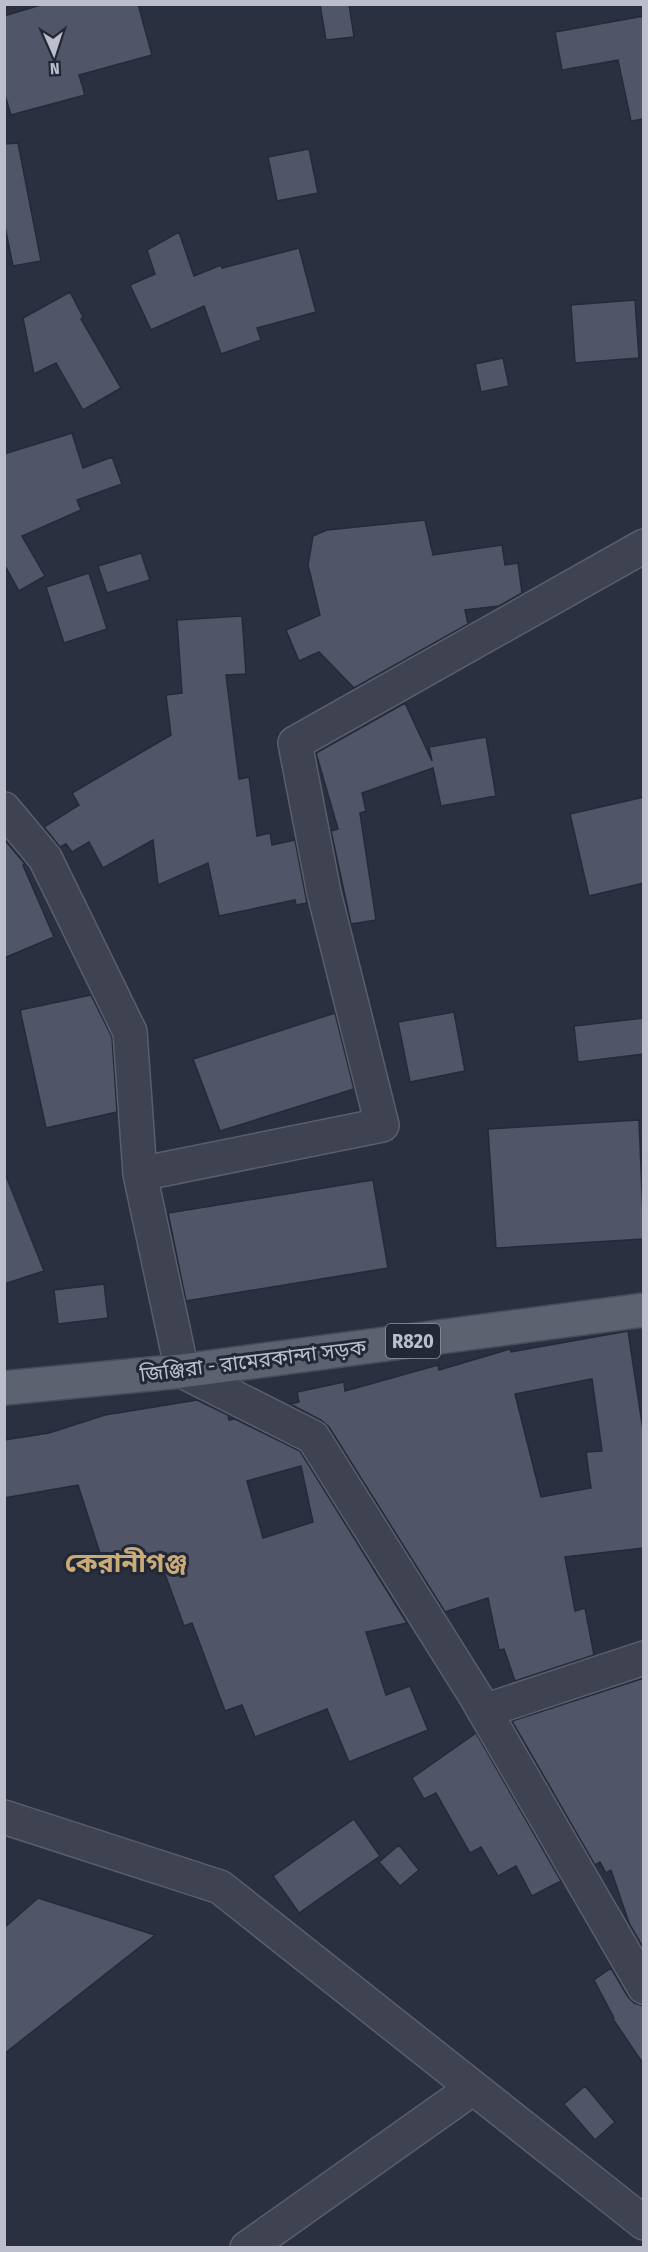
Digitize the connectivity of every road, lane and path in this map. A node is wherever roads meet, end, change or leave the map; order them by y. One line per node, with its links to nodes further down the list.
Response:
1 (644, 546): 3 (street)
2 (4, 809): 3 (street)
3 (140, 1174): 5 (street)
4 (644, 1311): 5 (main road, জিঞ্জিরা - রামেরকান্দা সড়ক / R820)
5 (182, 1371): 6 (main road, জিঞ্জিরা - রামেরকান্দা সড়ক / R820); 8 (street)
6 (4, 1388)
7 (644, 1658): 8 (street)
8 (484, 1711): 10 (street)
9 (4, 1817): 11 (street)
10 (644, 1986)
11 (473, 2088): 12 (street); 13 (street)
12 (644, 2223)
13 (247, 2247)

